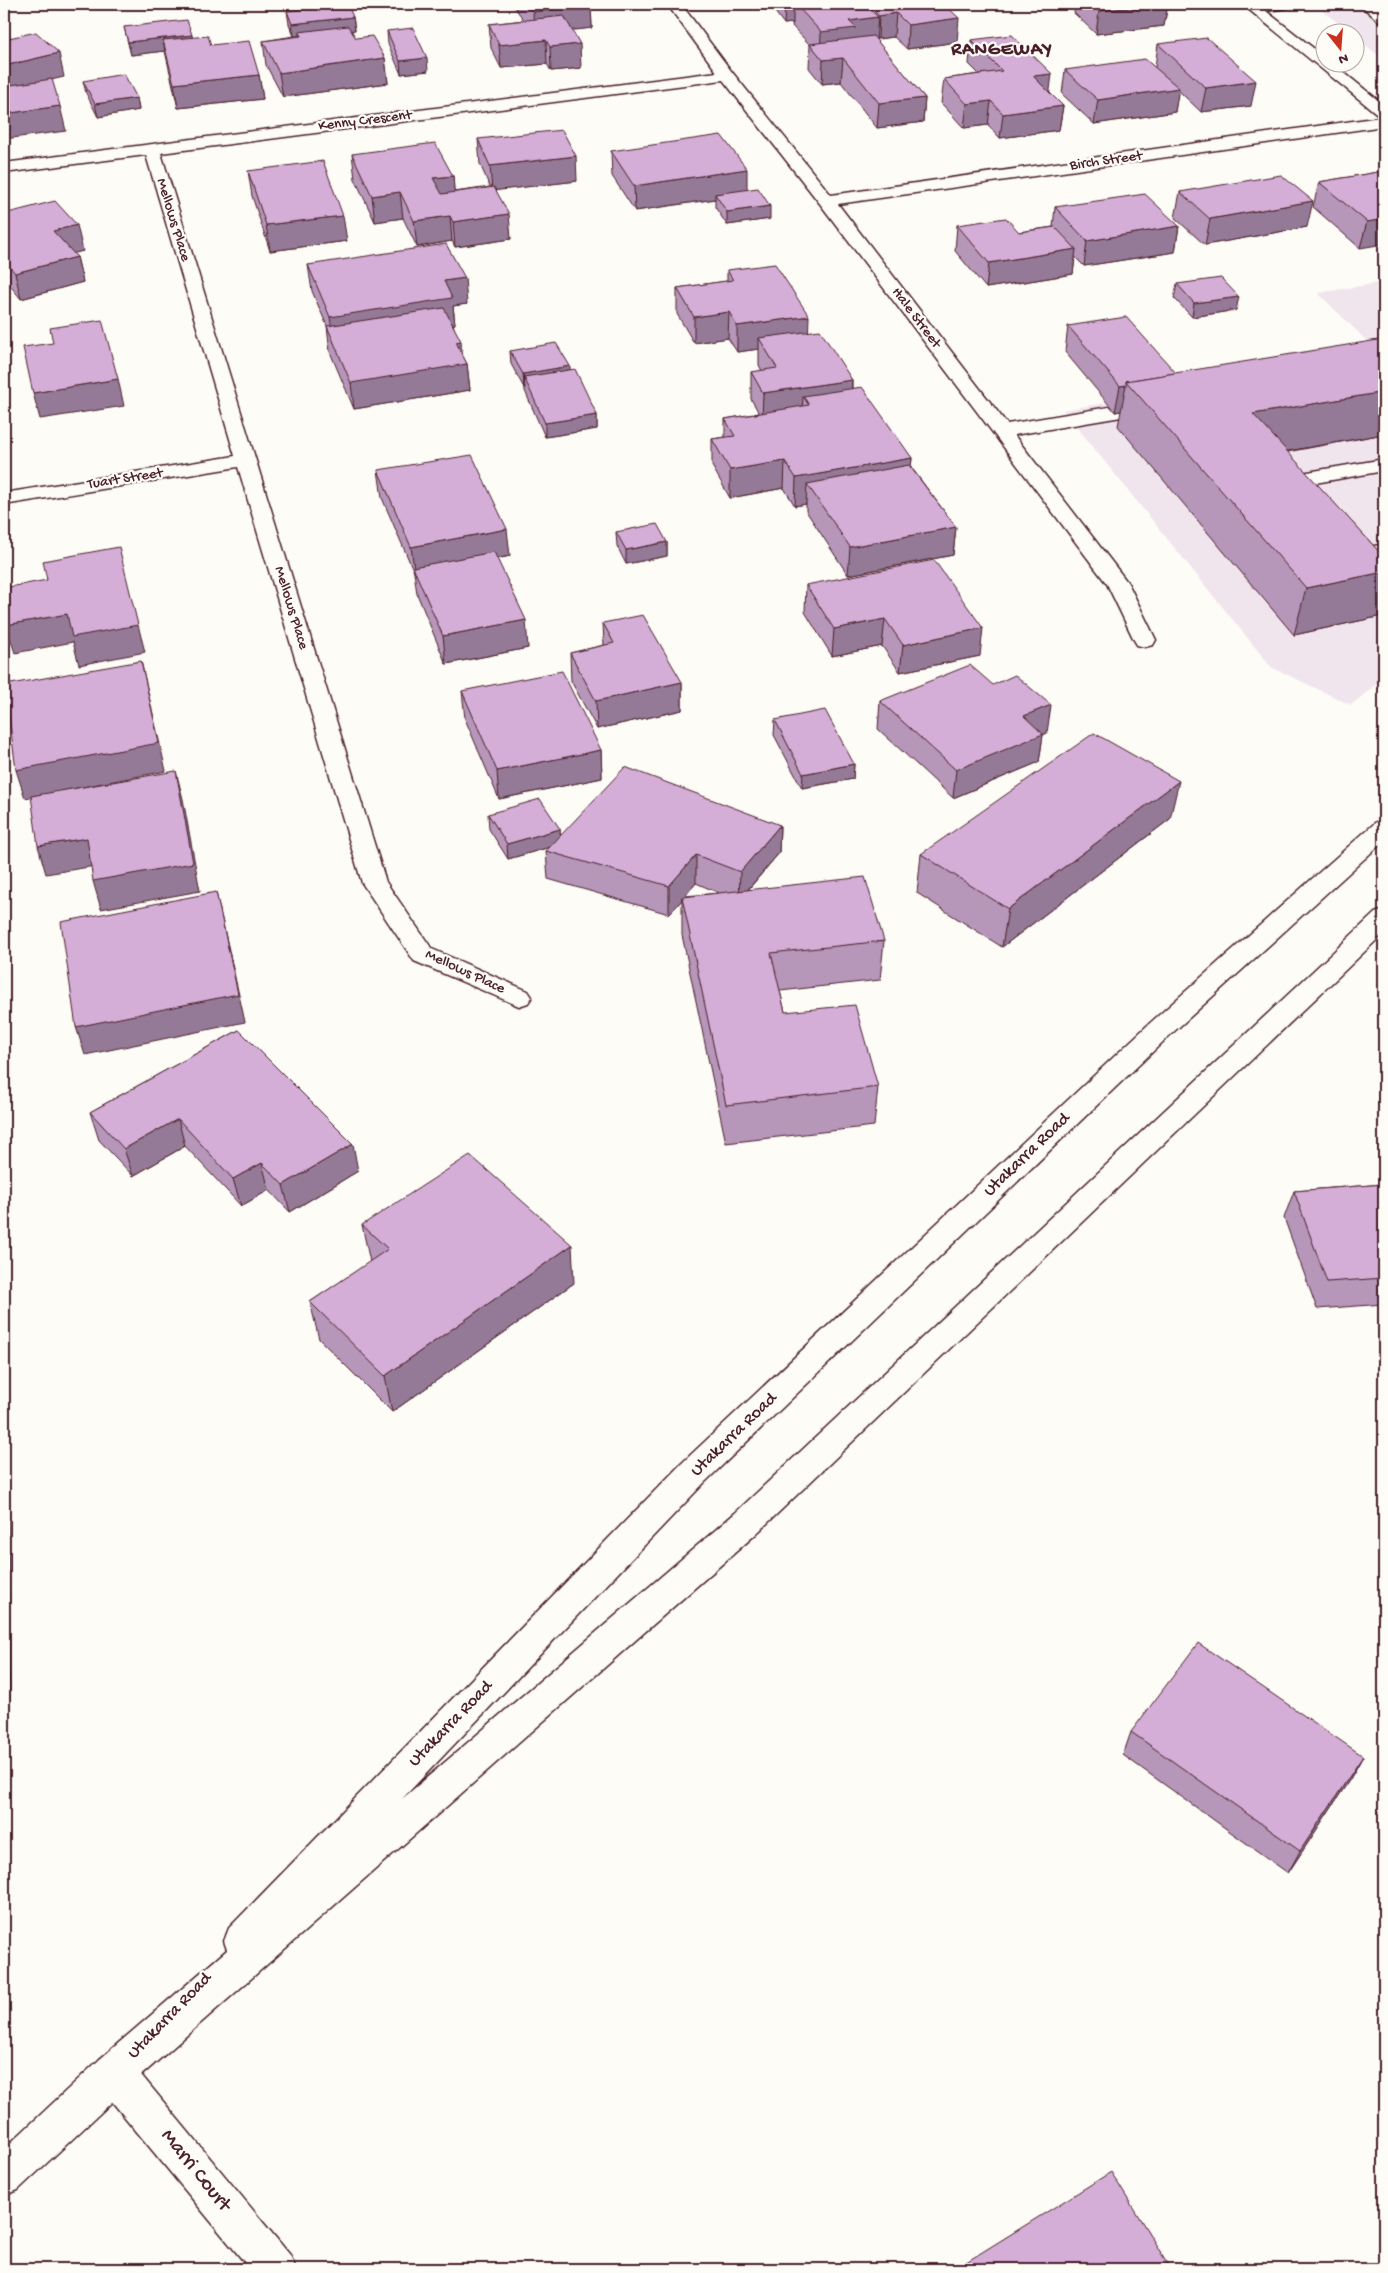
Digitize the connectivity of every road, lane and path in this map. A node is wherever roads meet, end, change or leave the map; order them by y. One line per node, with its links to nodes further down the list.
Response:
1 (674, 4): 6 (street, Hale Street)
2 (1288, 4): 4 (street)
3 (1366, 4): 5 (street)
4 (1252, 6): 7 (street)
5 (1384, 18)
6 (727, 75): 9 (street, Kenny Crescent); 11 (street, Hale Street)
7 (1381, 107)
8 (1384, 121): 11 (street, Birch Street)
9 (152, 149): 10 (street, Kenny Crescent); 14 (street, Mellows Place)
10 (4, 168)
11 (827, 201): 13 (street, Hale Street)
12 (1168, 403): 13 (street)
13 (1002, 431): 20 (street, Hale Street)
14 (247, 460): 16 (street, Tuart Street); 23 (street, Mellows Place)
15 (1384, 465): 17 (street)
16 (4, 499)
17 (1303, 502)
18 (1335, 536): 19 (street)
19 (1384, 550)
20 (1145, 640)
21 (1384, 828): 24 (street, Utakarra Road)
22 (1384, 919): 24 (street, Utakarra Road)
23 (519, 997)
24 (114, 2073): 25 (street, Utakarra Road); 26 (street, Marri Court)
25 (4, 2176)
26 (276, 2269)

